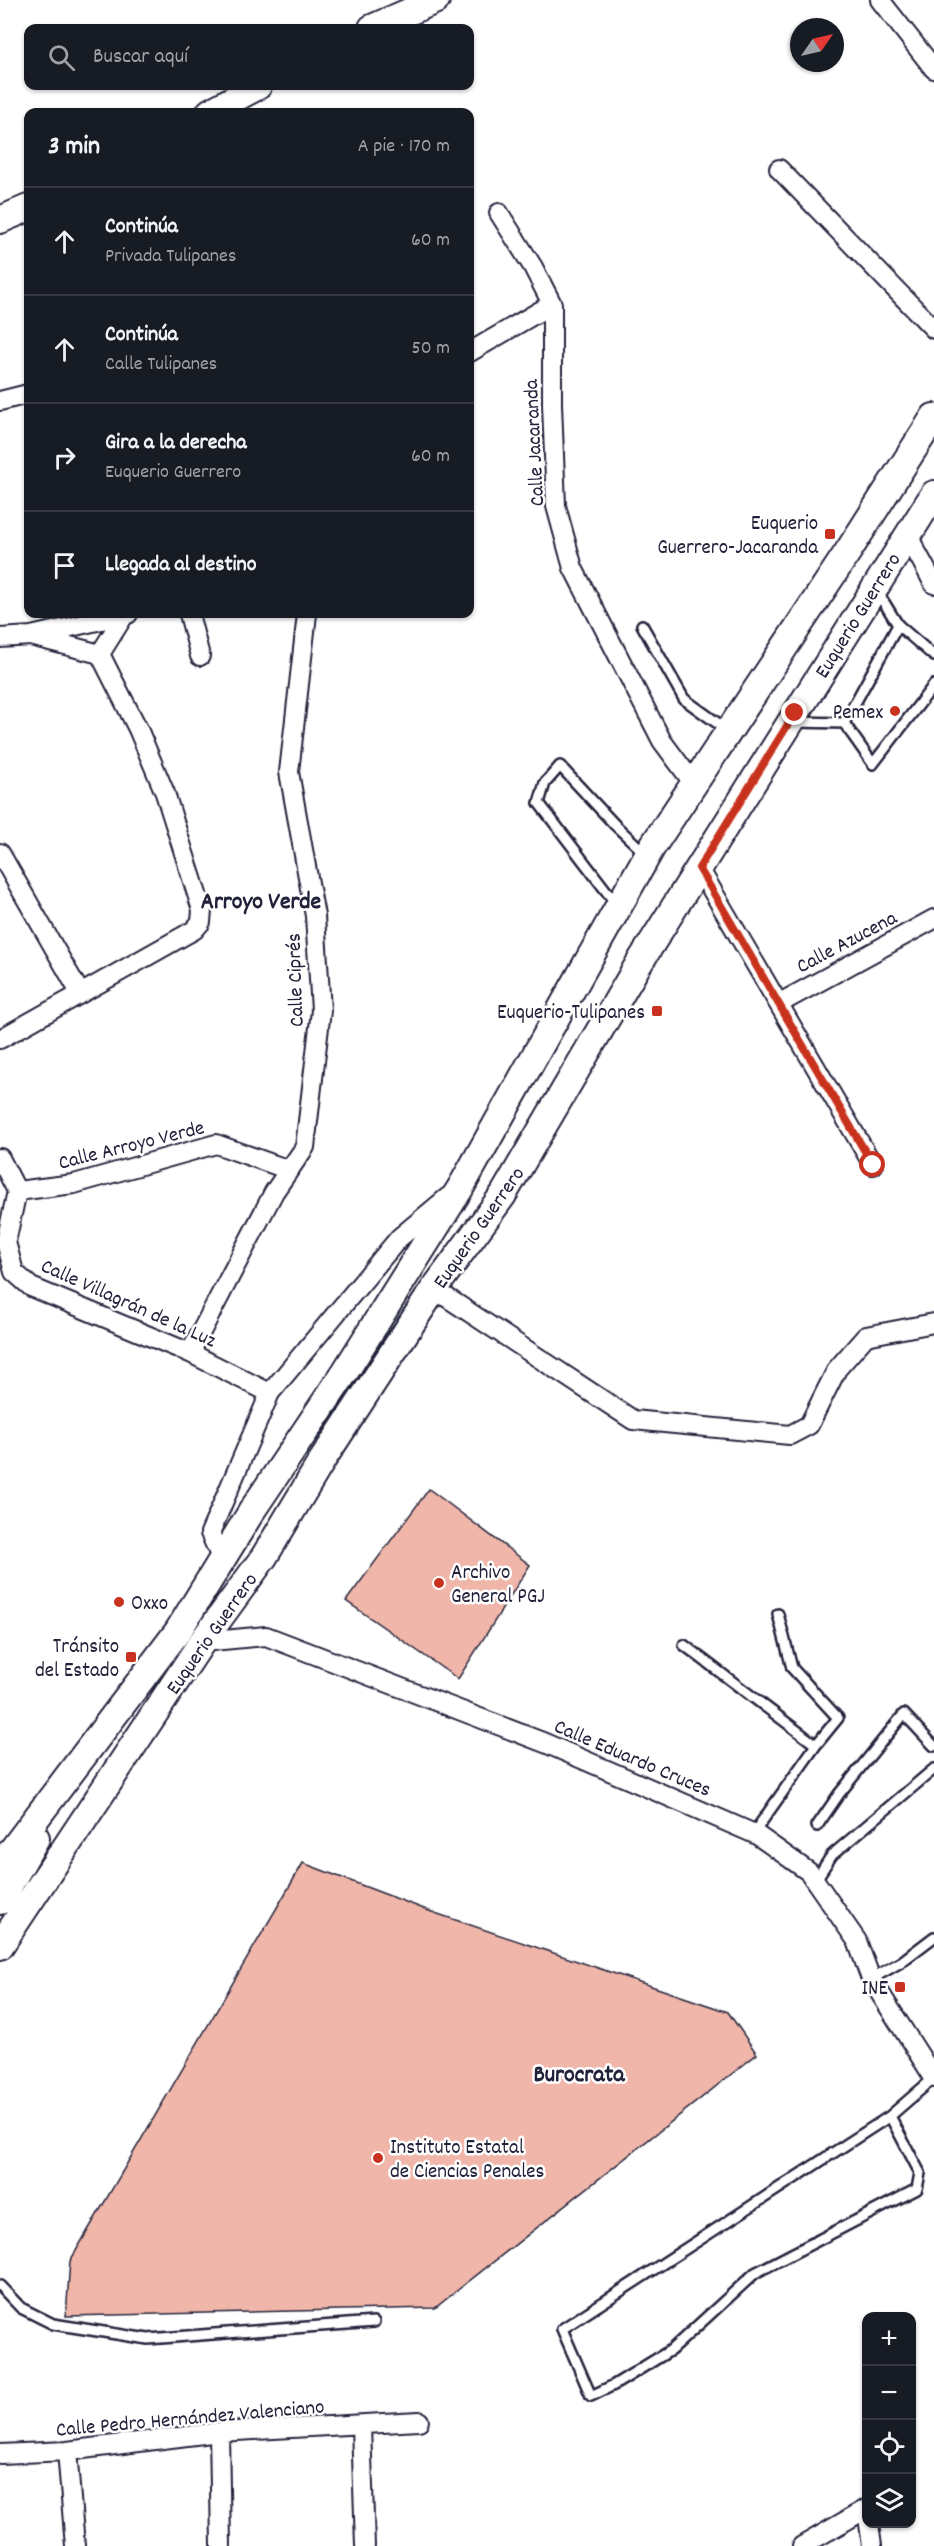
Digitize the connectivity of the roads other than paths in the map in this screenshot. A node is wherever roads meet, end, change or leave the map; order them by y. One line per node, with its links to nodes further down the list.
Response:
1 (436, 0): 3 (main road)
2 (880, 0): 4 (street)
3 (381, 24)
4 (934, 69)
5 (251, 90): 6 (main road)
6 (217, 108)
7 (778, 169): 12 (street)
8 (24, 210): 10 (main road)
9 (499, 213): 11 (street)
10 (0, 220)
11 (552, 304): 13 (street); 36 (street, Calle Jacaranda)
12 (934, 329)
13 (474, 350)
14 (24, 395): 15 (street)
15 (0, 401)
16 (934, 417): 35 (main road, Euquerio Guerrero)
17 (934, 494): 18 (main road, Euquerio Guerrero)
18 (908, 536): 19 (street); 20 (main road, Euquerio Guerrero)
19 (934, 584)
20 (874, 586): 26 (lane); 33 (main road, Euquerio Guerrero)
21 (109, 618): 27 (street)
22 (123, 618): 29 (street)
23 (190, 618): 30 (street)
24 (307, 618): 47 (street, Calle Ciprés)
25 (642, 625): 35 (lane)
26 (898, 625): 31 (lane); 34 (lane)
27 (31, 636): 28 (street); 29 (street)
28 (0, 638)
29 (100, 654): 42 (street)
30 (200, 656)
31 (934, 656)
32 (934, 686): 34 (lane)
33 (790, 722): 34 (lane); 39 (main road, Euquerio Guerrero)
34 (844, 723)
35 (729, 731): 36 (main road, Euquerio Guerrero)
36 (694, 784): 38 (main road, Euquerio Guerrero)
37 (0, 853): 42 (street)
38 (648, 855): 40 (main road, Euquerio Guerrero); 40 (lane)
39 (699, 868): 43 (street); 50 (main road, Euquerio Guerrero)
40 (619, 907): 48 (main road, Euquerio Guerrero)
41 (934, 919): 43 (street, Calle Azucena)
42 (80, 993): 44 (street)
43 (780, 1003): 46 (street)
44 (0, 1039)
45 (0, 1158): 49 (street)
46 (873, 1165)
47 (289, 1170): 49 (street, Calle Arroyo Verde); 52 (street, Calle Ciprés)
48 (461, 1187): 53 (street); 54 (main road, Euquerio Guerrero)
49 (17, 1191): 52 (street, Calle Villagrán de la Luz)
50 (434, 1289): 51 (street); 56 (main road, Euquerio Guerrero)
51 (934, 1323)
52 (190, 1353): 53 (street, Calle Villagrán de la Luz)
53 (270, 1393): 54 (street)
54 (222, 1560): 61 (main road, Euquerio Guerrero)
55 (778, 1614): 58 (lane)
56 (202, 1642): 63 (street, Calle Eduardo Cruces); 68 (main road, Euquerio Guerrero)
57 (684, 1646): 58 (lane)
58 (816, 1745): 63 (lane)
59 (934, 1746): 62 (lane)
60 (934, 1769): 65 (lane)
61 (64, 1781): 64 (main road, Euquerio Guerrero); 66 (main road)
62 (816, 1826)
63 (753, 1834): 65 (street, Calle Eduardo Cruces)
64 (0, 1866)
65 (815, 1881): 69 (street, Calle Eduardo Cruces)
66 (0, 1901)
67 (934, 1937): 69 (lane)
68 (0, 1946)
69 (871, 1979): 70 (street, Calle Eduardo Cruces)
70 (932, 2070): 71 (lane)
71 (890, 2116): 71 (lane)
72 (0, 2286): 73 (lane)
73 (374, 2322)
74 (419, 2421): 75 (street, Calle Pedro Hernández Valenciano)
75 (361, 2426): 76 (street, Calle Pedro Hernández Valenciano); 83 (street)
76 (219, 2433): 77 (street, Calle Pedro Hernández Valenciano); 82 (street)
77 (67, 2451): 78 (street, Calle Pedro Hernández Valenciano); 81 (street)
78 (0, 2454)
79 (862, 2513): 84 (street)
80 (870, 2528): 85 (street)
81 (75, 2546)
82 (221, 2546)
83 (365, 2546)
84 (802, 2546)
85 (872, 2546)

